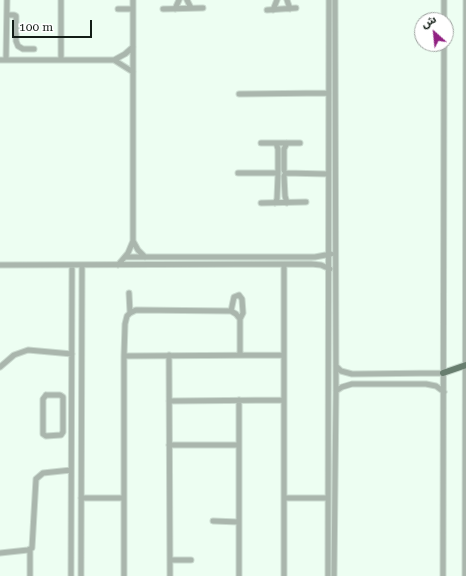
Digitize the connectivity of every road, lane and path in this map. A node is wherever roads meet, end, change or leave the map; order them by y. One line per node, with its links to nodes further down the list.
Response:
1 (7, 0): 21 (street)
2 (61, 0): 26 (street)
3 (133, 0): 14 (street)
4 (179, 0): 16 (street)
5 (187, 0): 12 (street)
6 (277, 0): 19 (street)
7 (287, 0): 19 (street)
8 (329, 0): 29 (street)
9 (335, 0): 44 (street)
10 (444, 0): 20 (street)
11 (466, 0): 64 (street)
12 (191, 8): 13 (street); 16 (street)
13 (204, 8)
14 (133, 9): 17 (street); 22 (street)
15 (163, 9): 16 (street)
16 (175, 9)
17 (118, 10)
18 (267, 10): 19 (street)
19 (273, 10)
20 (444, 12)
21 (7, 15): 23 (street); 25 (street)
22 (133, 47): 27 (street); 28 (street)
23 (34, 49)
24 (444, 52): 67 (street)
25 (3, 60): 26 (street)
26 (61, 60): 27 (street)
27 (114, 60): 28 (street)
28 (134, 72): 43 (street)
29 (329, 93): 30 (street); 38 (street)
30 (239, 94)
31 (261, 143): 32 (street)
32 (276, 143): 33 (street); 36 (street)
33 (287, 143): 34 (street); 37 (street)
34 (300, 143)
35 (238, 173): 36 (street)
36 (278, 173): 37 (street); 41 (street)
37 (284, 173): 38 (street); 42 (street)
38 (328, 174): 45 (street)
39 (306, 202): 42 (street)
40 (260, 203): 41 (street)
41 (275, 203): 42 (street)
42 (287, 203)
43 (133, 241): 46 (street); 47 (street)
44 (335, 252): 45 (street); 54 (street)
45 (328, 255): 47 (street); 53 (street)
46 (126, 257): 47 (street); 51 (street)
47 (145, 257)
48 (0, 265): 49 (street)
49 (72, 265): 50 (street); 59 (street)
50 (82, 265): 51 (street); 78 (street)
51 (118, 265): 52 (street)
52 (284, 265): 53 (street); 61 (street)
53 (328, 268): 54 (street); 81 (street)
54 (335, 272): 65 (street)
55 (129, 293): 57 (street)
56 (231, 311): 57 (street); 58 (street); 58 (street)
57 (130, 313): 62 (street)
58 (240, 319): 60 (street)
59 (72, 354): 66 (street); 74 (street)
60 (240, 355): 61 (street); 63 (street)
61 (284, 355): 71 (street)
62 (124, 356): 63 (street); 79 (street)
63 (169, 356): 72 (street)
64 (466, 365): 67 (main road); 98 (street)
65 (336, 366): 67 (street); 68 (street)
66 (0, 367)
67 (443, 373): 69 (street)
68 (336, 391): 69 (street); 96 (street)
69 (444, 392): 97 (street)
70 (239, 400): 71 (street); 72 (street); 76 (street)
71 (284, 400): 80 (street)
72 (170, 401): 75 (street)
73 (63, 415): 73 (street); 74 (street)
74 (71, 415): 77 (street)
75 (170, 445): 76 (street); 86 (street)
76 (239, 445): 83 (street)
77 (71, 470): 84 (street); 88 (street)
78 (81, 498): 79 (street); 89 (street)
79 (124, 498): 91 (street)
80 (284, 498): 81 (street); 94 (street)
81 (328, 498): 95 (street)
82 (213, 521): 83 (street)
83 (239, 522): 93 (street)
84 (30, 549): 85 (street); 90 (street)
85 (0, 553)
86 (170, 560): 87 (street); 92 (street)
87 (191, 560)
88 (71, 575): 89 (street)
89 (81, 575)
90 (30, 576)
91 (124, 576)
92 (170, 576)
93 (240, 576)
94 (284, 576)
95 (328, 576)
96 (334, 576)
97 (443, 576)
98 (465, 576)

